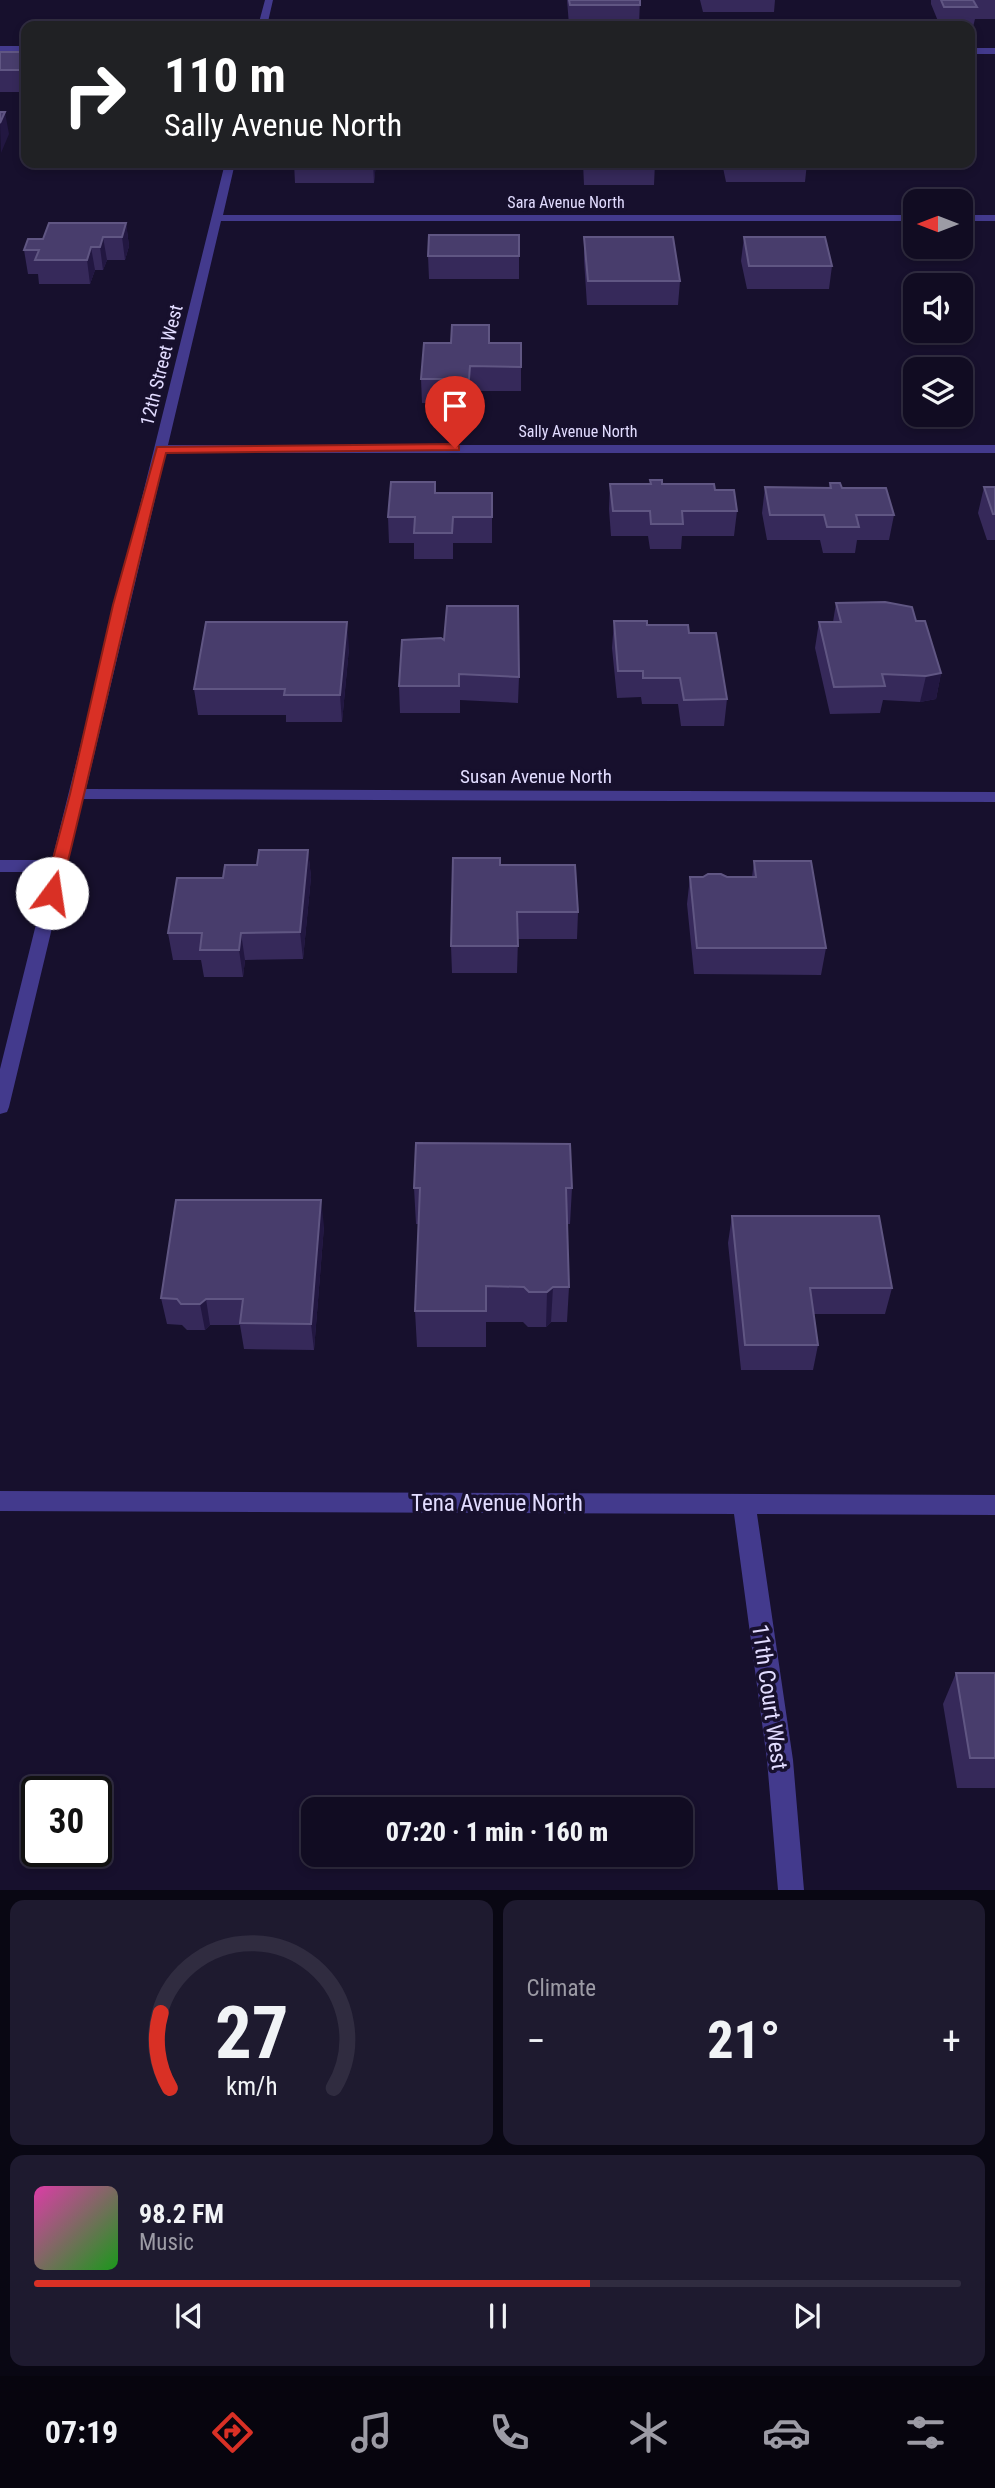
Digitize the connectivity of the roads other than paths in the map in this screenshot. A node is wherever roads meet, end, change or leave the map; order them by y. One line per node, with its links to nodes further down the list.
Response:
1 (269, 0): 2 (street)
2 (263, 21)
3 (0, 49): 4 (street)
4 (21, 49)
5 (975, 51): 6 (street)
6 (995, 51)
7 (229, 168): 8 (street, 12th Street West)
8 (217, 218): 9 (street, Sara Avenue North); 12 (street, 12th Street West)
9 (903, 218)
10 (973, 218): 11 (street)
11 (995, 218)
12 (161, 449): 13 (street, Sally Avenue North); 14 (street, 12th Street West)
13 (995, 449)
14 (78, 794): 15 (street, Susan Avenue North); 17 (street, 12th Street West)
15 (995, 797)
16 (0, 866): 17 (street)
17 (58, 866): 18 (street, 12th Street West)
18 (0, 1107)
19 (0, 1501): 20 (street, Tena Avenue North)
20 (744, 1505): 21 (street, Tena Avenue North); 22 (street, 11th Court West)
21 (995, 1505)
22 (791, 1889)

